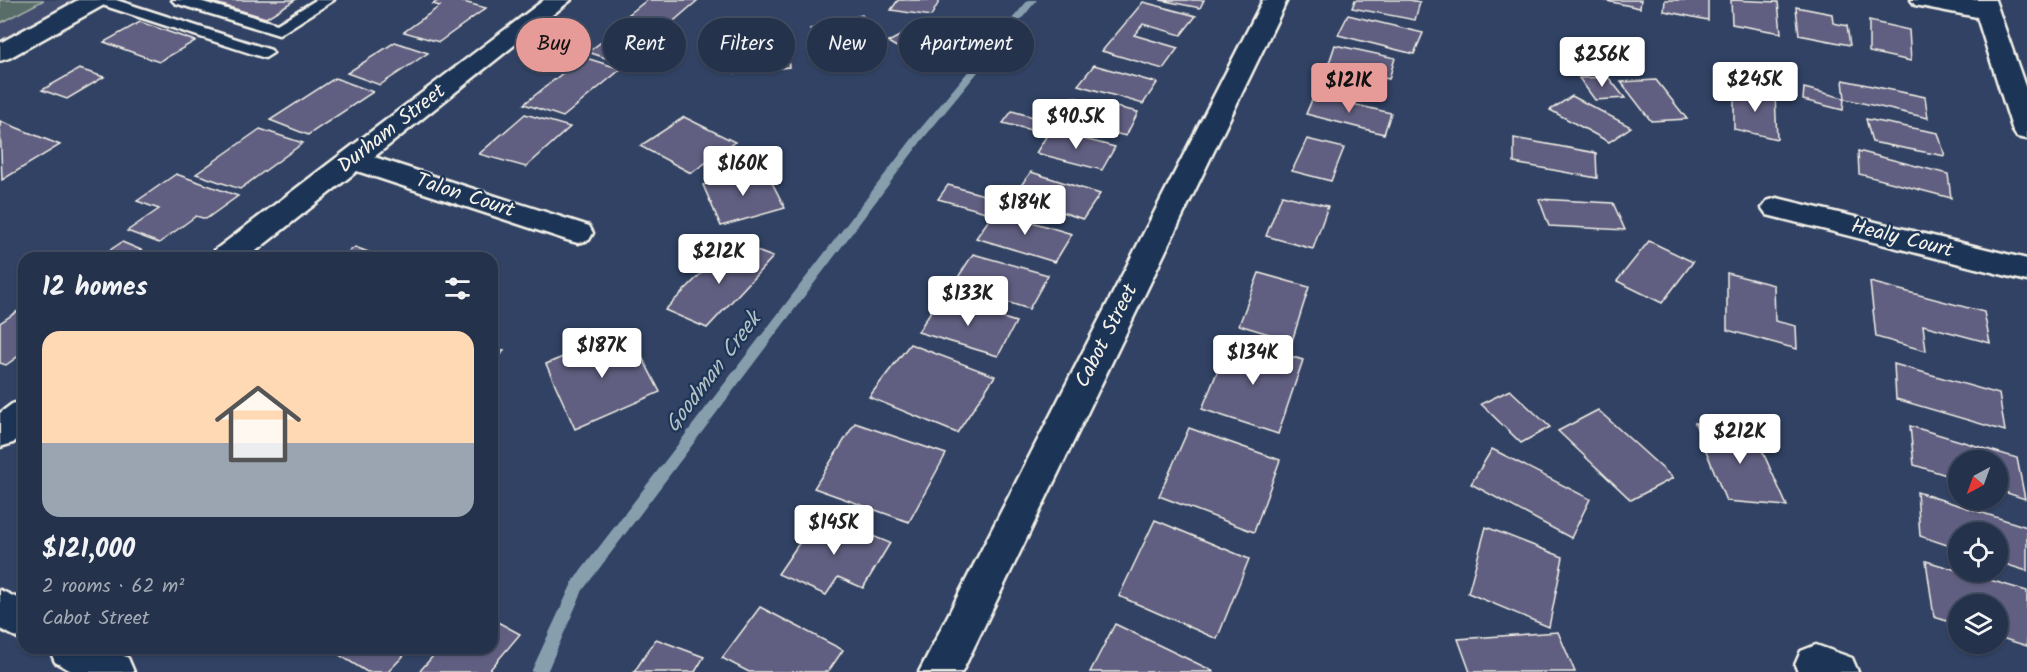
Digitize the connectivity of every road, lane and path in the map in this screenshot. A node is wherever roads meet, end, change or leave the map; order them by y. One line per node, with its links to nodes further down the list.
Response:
1 (96, 0): 9 (street)
2 (101, 0): 10 (lane)
3 (180, 0): 4 (lane)
4 (326, 0)
5 (559, 0): 12 (street, Durham Street)
6 (1275, 0): 23 (street, Cabot Street)
7 (1923, 0): 8 (street)
8 (1985, 6): 11 (street)
9 (0, 53)
10 (265, 53)
11 (2026, 126)
12 (353, 160): 14 (street, Talon Court); 15 (street, Durham Street)
13 (1777, 208): 16 (street, Healy Court)
14 (578, 233)
15 (234, 252)
16 (2027, 270)
17 (18, 419): 18 (street)
18 (0, 433)
19 (0, 608): 20 (street)
20 (18, 618)
21 (81, 654): 22 (street)
22 (113, 672)
23 (940, 672)

